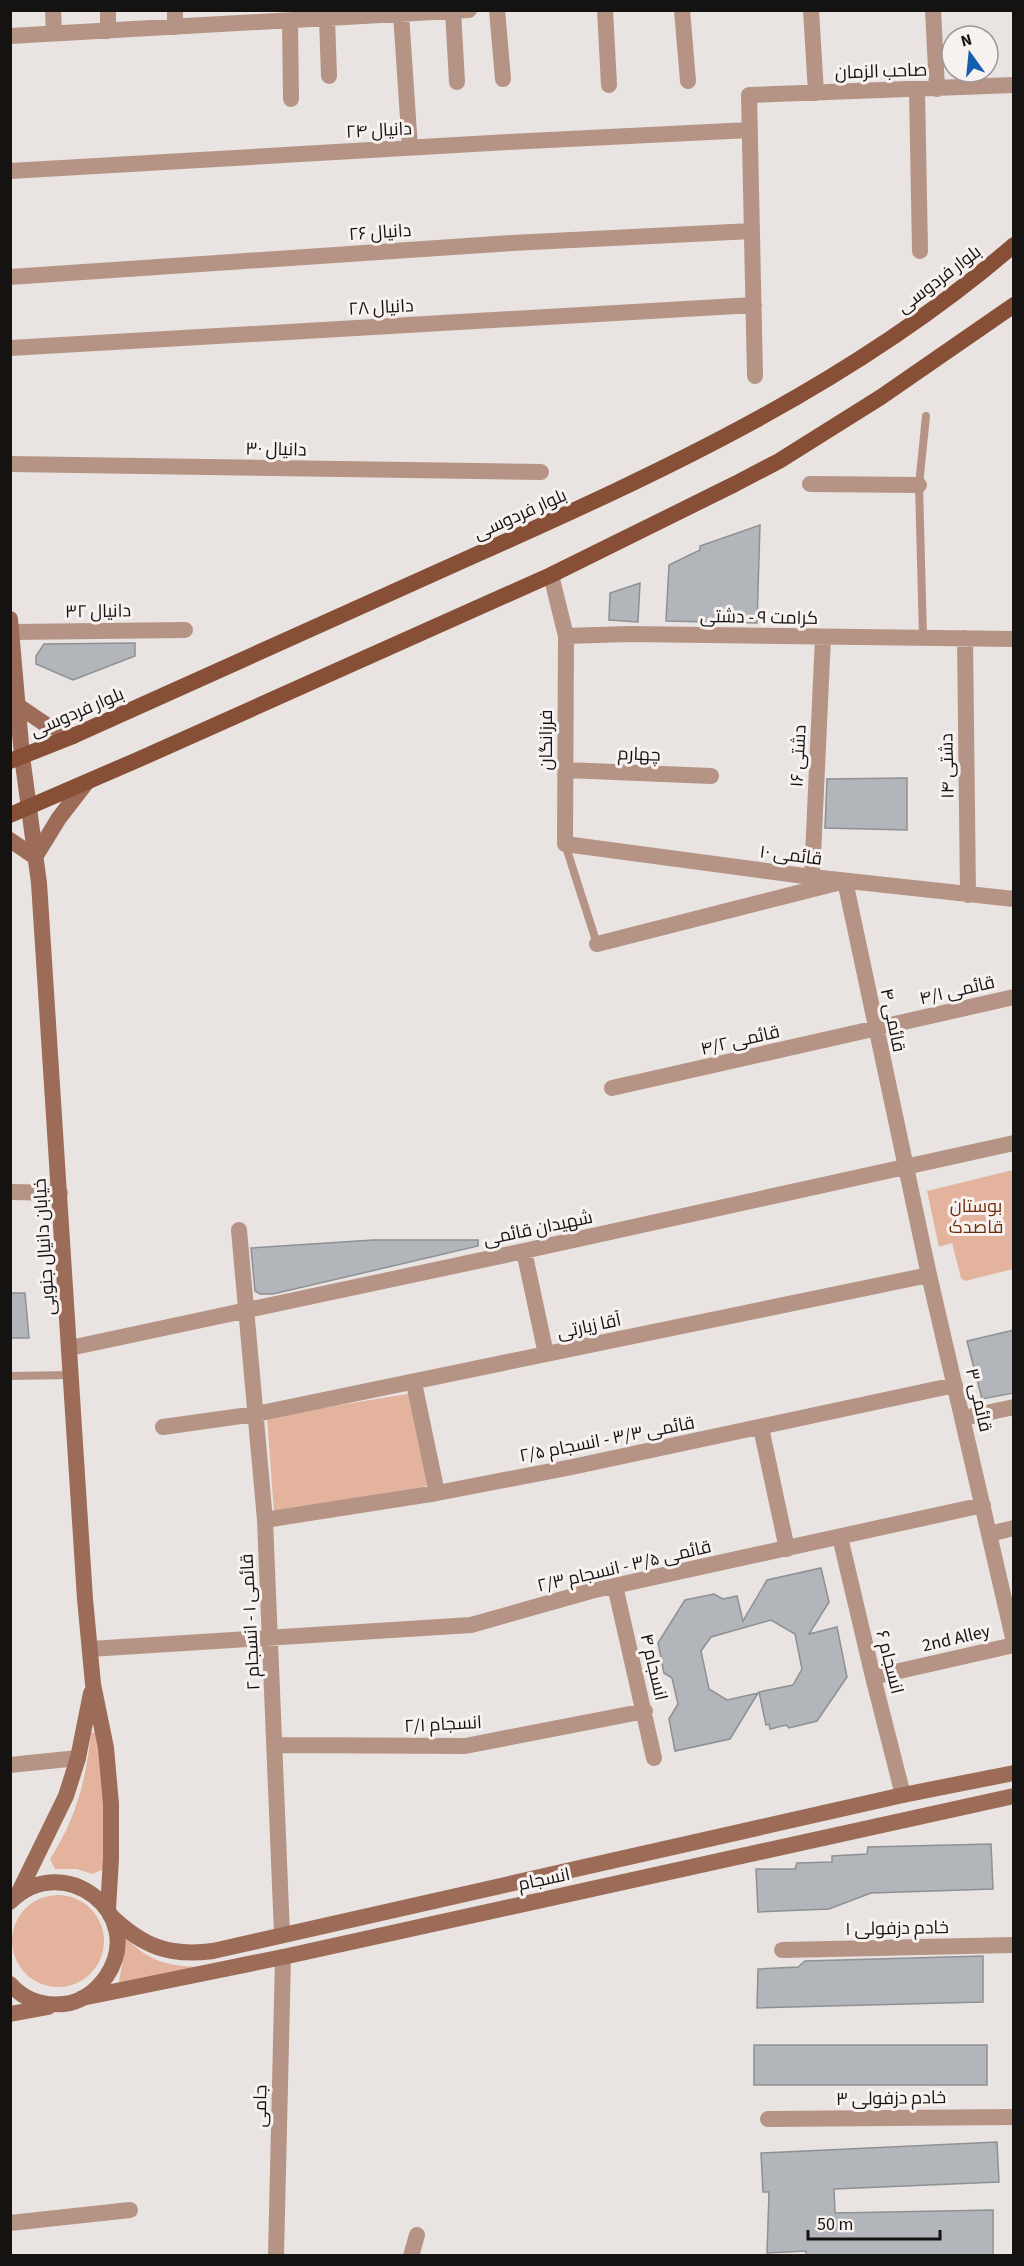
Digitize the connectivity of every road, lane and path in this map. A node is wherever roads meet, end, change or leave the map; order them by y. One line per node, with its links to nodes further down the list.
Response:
1 (54, 10): 16 (street)
2 (108, 10): 15 (street)
3 (470, 10): 9 (street)
4 (497, 10): 19 (street)
5 (605, 10): 22 (street)
6 (682, 10): 20 (street)
7 (811, 10): 26 (street)
8 (933, 10): 24 (street)
9 (443, 11): 10 (street); 21 (street)
10 (394, 13): 12 (street); 29 (street)
11 (262, 16): 13 (street); 14 (street)
12 (334, 16): 14 (street); 18 (street)
13 (175, 19): 15 (street)
14 (290, 21): 27 (street)
15 (108, 31): 16 (street)
16 (54, 33): 17 (street)
17 (10, 36)
18 (329, 76)
19 (502, 79)
20 (688, 81)
21 (457, 82)
22 (609, 85)
23 (1014, 85): 24 (street, صاحب الزمان)
24 (937, 89): 25 (street, صاحب الزمان)
25 (917, 90): 26 (street, صاحب الزمان); 33 (street)
26 (816, 93): 28 (street, صاحب الزمان)
27 (291, 99)
28 (750, 130): 29 (street, دانیال ۲۴); 31 (street)
29 (410, 148): 30 (street, دانیال ۲۴)
30 (10, 171)
31 (752, 231): 34 (street, دانیال ۲۶); 35 (street)
32 (1014, 245): 53 (main road, بلوار فردوسی)
33 (920, 251)
34 (10, 277)
35 (754, 304): 37 (street, دانیال ۲۸); 38 (street)
36 (1014, 305): 44 (main road)
37 (10, 348)
38 (755, 376)
39 (926, 416): 43 (lane)
40 (10, 464): 41 (street, دانیال ۳۰)
41 (541, 472)
42 (810, 484): 43 (street)
43 (919, 485): 49 (lane)
44 (551, 575): 47 (street); 57 (main road)
45 (11, 626): 46 (street, دانیال ۳۲); 52 (main road, خیابان دانیال جنوبی)
46 (184, 630)
47 (566, 636): 48 (street, کرامت ۹ - دشتی); 55 (street, فرزانگان)
48 (823, 637): 49 (street, کرامت ۹ - دشتی); 63 (street, دشتی ۱۶)
49 (923, 637): 50 (street, کرامت ۹ - دشتی)
50 (965, 638): 51 (street, کرامت ۹ - دشتی); 65 (street, دشتی ۱۴)
51 (1014, 639)
52 (14, 710): 53 (main road); 54 (main road, خیابان دانیال جنوبی)
53 (73, 736): 54 (main road, بلوار فردوسی)
54 (16, 758): 58 (main road, خیابان دانیال جنوبی)
55 (566, 770): 56 (street, چهارم); 61 (street, فرزانگان)
56 (711, 776)
57 (86, 783): 58 (main road); 62 (main road)
58 (30, 807): 59 (main road); 62 (main road, خیابان دانیال جنوبی)
59 (10, 815)
60 (10, 840): 62 (main road)
61 (565, 844): 63 (street, قائمی ۱۰); 67 (lane)
62 (35, 857): 74 (main road, خیابان دانیال جنوبی)
63 (812, 877): 64 (street, قائمی ۱۰)
64 (845, 881): 65 (street, قائمی ۱۰); 67 (street); 69 (street, قائمی ۴)
65 (968, 895): 66 (street, قائمی ۱۰)
66 (1014, 900)
67 (597, 944)
68 (1014, 997): 69 (street, قائمی ۴/۱)
69 (875, 1029): 70 (street, قائمی ۴/۲); 72 (street, قائمی ۴)
70 (612, 1088)
71 (1014, 1143): 72 (street, شهیدان قائمی)
72 (906, 1167): 76 (street, شهیدان قائمی); 77 (street, قائمی ۳)
73 (10, 1192): 74 (street)
74 (60, 1193): 79 (main road, خیابان دانیال جنوبی)
75 (238, 1230): 78 (street, قائمی ۱ - انسجام ۲)
76 (524, 1251): 78 (street, شهیدان قائمی); 80 (street)
77 (929, 1275): 80 (street, آقا زیارتی); 84 (street, قائمی ۳)
78 (244, 1310): 79 (street, شهیدان قائمی); 86 (street, قائمی ۱ - انسجام ۲)
79 (70, 1348): 81 (main road, خیابان دانیال جنوبی)
80 (546, 1354): 83 (street, آقا زیارتی)
81 (72, 1375): 82 (lane); 100 (main road, خیابان دانیال جنوبی)
82 (10, 1376)
83 (414, 1383): 86 (street, آقا زیارتی); 90 (street)
84 (955, 1385): 87 (street, قائمی ۳); 89 (street, قائمی ۳/۳ - انسجام ۲/۵)
85 (1014, 1407): 87 (street)
86 (256, 1414): 88 (street, آقا زیارتی); 92 (street, قائمی ۱ - انسجام ۲)
87 (963, 1418): 91 (street, قائمی ۳)
88 (163, 1427)
89 (761, 1428): 90 (street, قائمی ۳/۳ - انسجام ۲/۵); 96 (street)
90 (437, 1492): 92 (street, قائمی ۳/۳ - انسجام ۲/۵)
91 (982, 1505): 94 (street, قائمی ۳); 95 (street, قائمی ۳/۵ - انسجام ۲/۳)
92 (265, 1520): 98 (street, قائمی ۱ - انسجام ۲)
93 (1014, 1528): 94 (street)
94 (989, 1534): 99 (street, قائمی ۳)
95 (840, 1538): 96 (street, قائمی ۳/۵ - انسجام ۲/۳); 101 (street, انسجام ۶)
96 (787, 1549): 97 (street, قائمی ۳/۵ - انسجام ۲/۳)
97 (615, 1586): 98 (street, قائمی ۳/۵ - انسجام ۲/۳); 103 (street, انسجام ۴)
98 (271, 1638): 100 (street, قائمی ۳/۵ - انسجام ۲/۳); 104 (street, قائمی ۱ - انسجام ۲)
99 (1014, 1643): 101 (street, 2nd Alley)
100 (90, 1649): 102 (main road, خیابان دانیال جنوبی)
101 (873, 1677): 109 (street, انسجام ۶)
102 (93, 1684): 105 (main road, خیابان دانیال جنوبی); 112 (main road, خیابان دانیال جنوبی)
103 (645, 1711): 104 (street, انسجام ۲/۱); 106 (street, انسجام ۴)
104 (276, 1745): 113 (street, قائمی ۱ - انسجام ۲)
105 (78, 1758): 107 (street); 111 (main road, خیابان دانیال جنوبی)
106 (654, 1758)
107 (10, 1765)
108 (1014, 1773): 109 (main road, انسجام)
109 (903, 1795): 113 (main road, انسجام)
110 (1014, 1796): 116 (main road, انسجام)
111 (14, 1898): 112 (main road, انسجام)
112 (109, 1912): 113 (main road, انسجام); 118 (main road, خیابان دانیال جنوبی)
113 (282, 1934)
114 (1014, 1945): 115 (street, خادم دزفولی ۱)
115 (782, 1950)
116 (283, 1957): 118 (main road, انسجام); 125 (street, جامی)
117 (10, 1984): 118 (main road)
118 (74, 2001): 119 (main road)
119 (10, 2014)
120 (1014, 2117): 121 (street, خادم دزفولی ۳)
121 (768, 2119)
122 (130, 2210): 123 (street)
123 (10, 2223)
124 (417, 2235): 126 (street)
125 (276, 2256)
126 (411, 2256)

